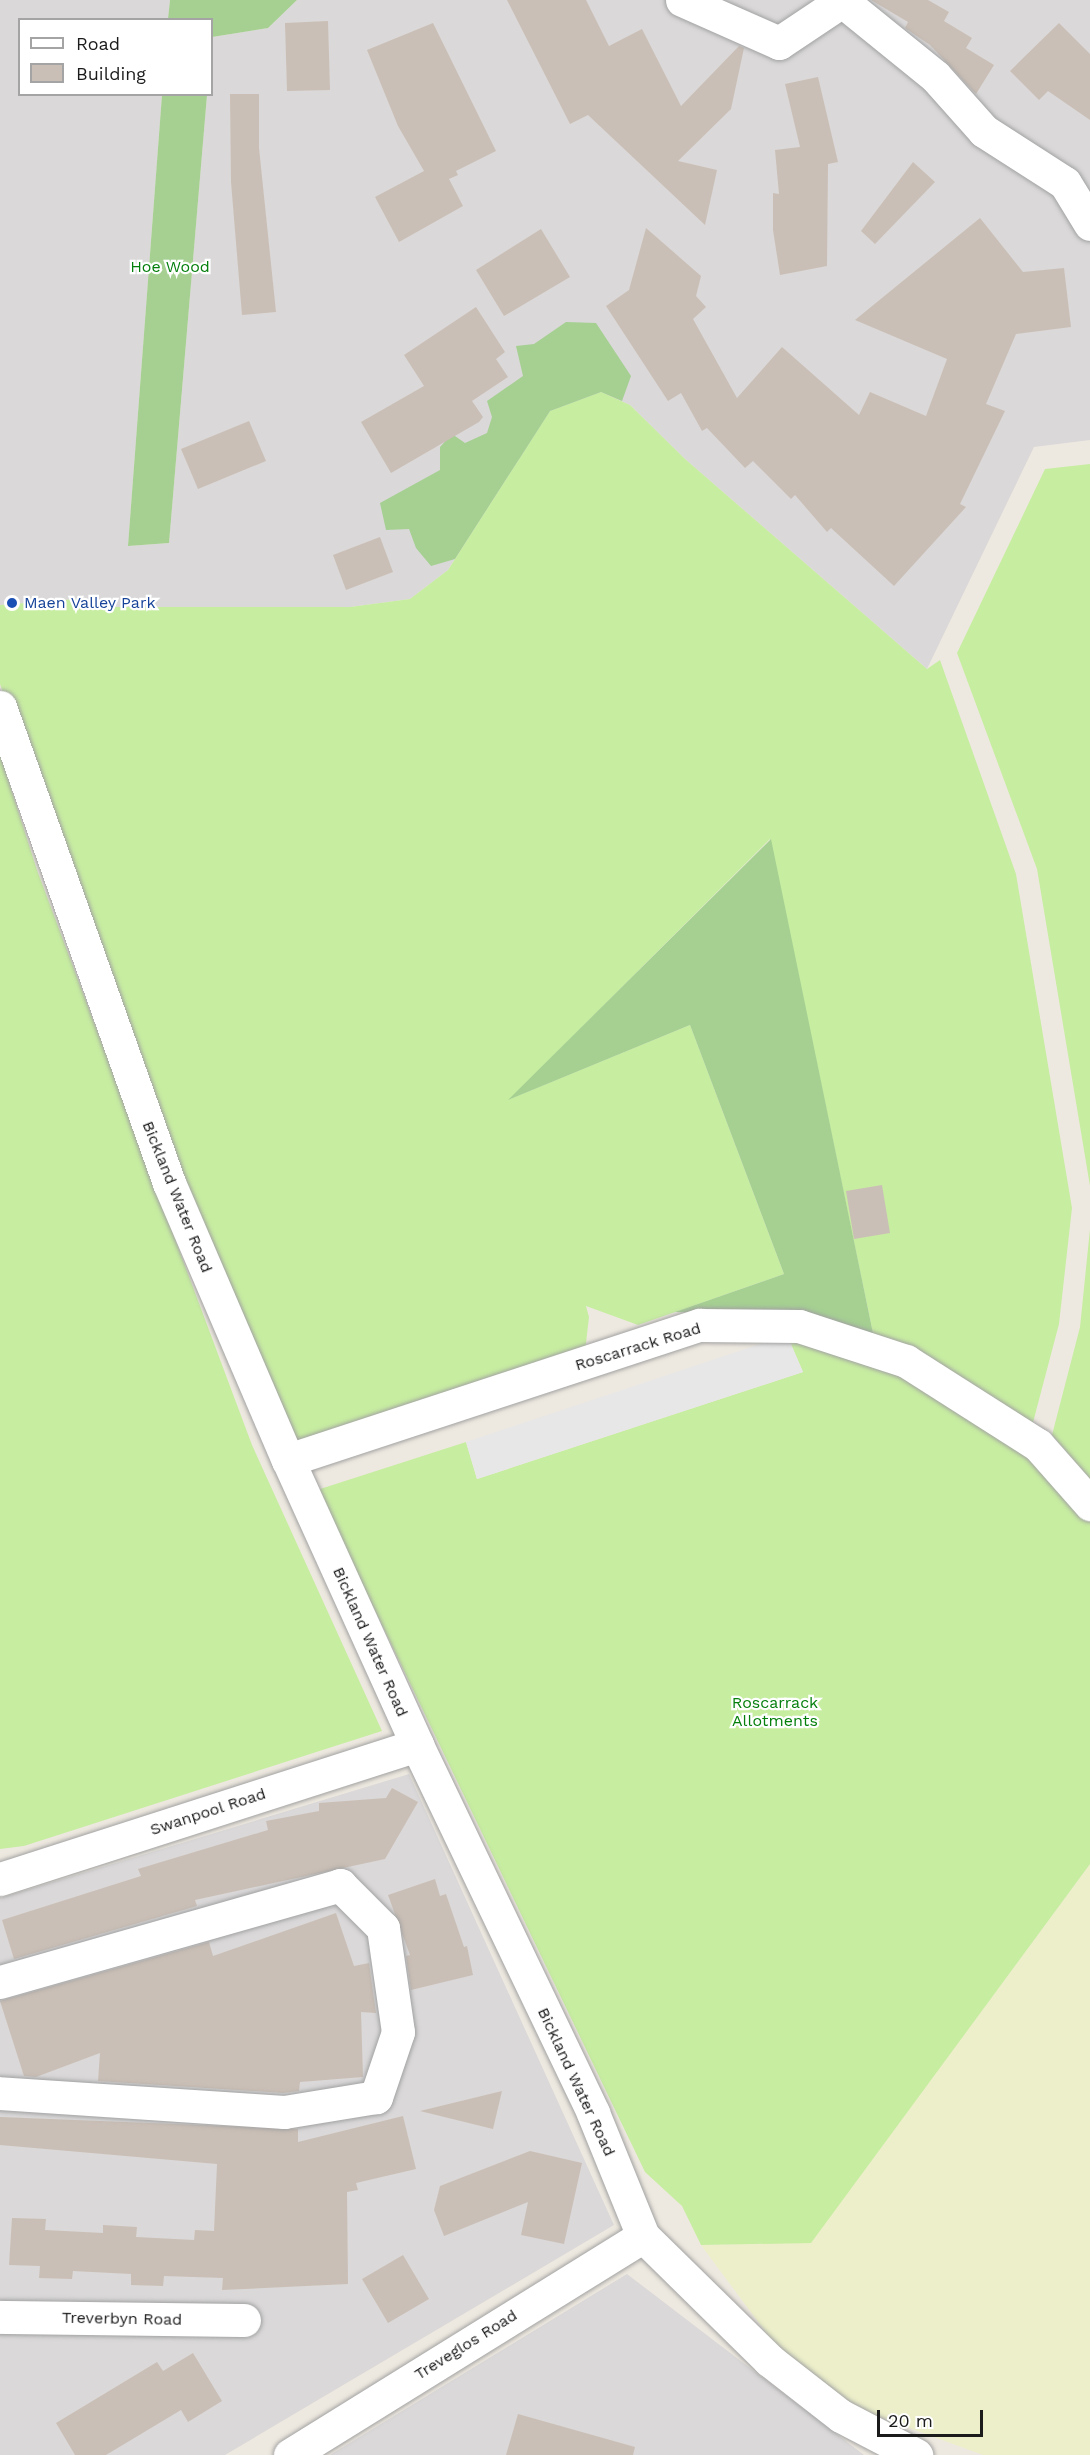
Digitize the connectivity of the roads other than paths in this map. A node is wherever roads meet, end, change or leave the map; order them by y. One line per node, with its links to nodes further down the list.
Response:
1 (682, 0): 2 (street)
2 (841, 1): 3 (street)
3 (1090, 224)
4 (0, 707): 5 (street, Bickland Water Road)
5 (288, 1460): 6 (street, Roscarrack Road); 7 (street, Bickland Water Road)
6 (1090, 1504)
7 (417, 1745): 8 (street, Swanpool Road); 11 (street, Bickland Water Road)
8 (0, 1879)
9 (0, 1983): 10 (street)
10 (0, 2093)
11 (643, 2236): 14 (street, Treveglos Road); 15 (street, Bickland Water Road)
12 (0, 2317): 13 (street, Treverbyn Road)
13 (244, 2320)
14 (290, 2455)
15 (916, 2455)

